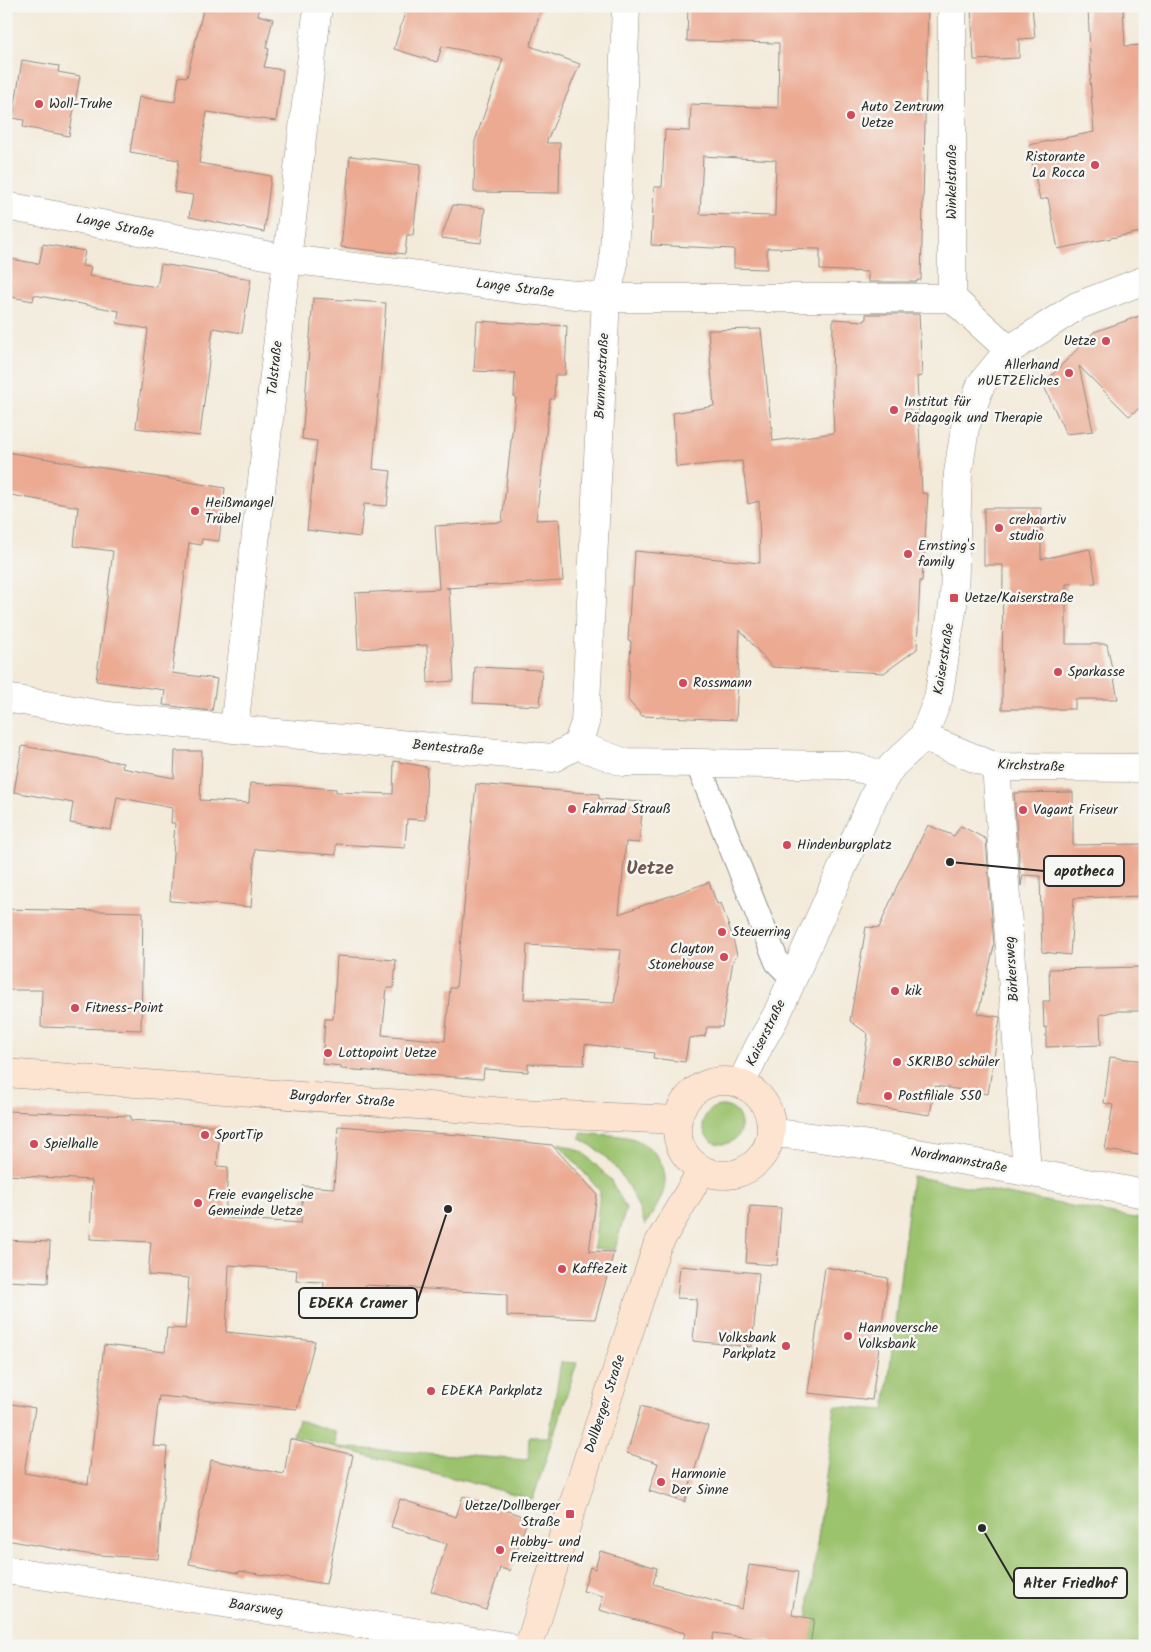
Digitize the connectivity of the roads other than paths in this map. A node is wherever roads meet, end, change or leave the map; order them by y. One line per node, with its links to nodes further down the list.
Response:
1 (318, 6): 5 (street, Talstraße)
2 (626, 6): 7 (street, Brunnenstraße)
3 (952, 6): 8 (street, Winkelstraße)
4 (6, 206): 5 (street, Lange Straße)
5 (287, 259): 7 (street, Lange Straße); 11 (street, Talstraße)
6 (1145, 280): 9 (street, Kaiserstraße)
7 (606, 298): 8 (street, Lange Straße); 13 (street, Brunnenstraße)
8 (952, 298): 9 (street)
9 (1009, 350): 12 (street, Kaiserstraße)
10 (6, 698): 11 (street, Bentestraße)
11 (234, 729): 13 (street, Bentestraße)
12 (923, 737): 15 (street, Kirchstraße); 17 (street, Kaiserstraße)
13 (577, 745): 14 (street)
14 (697, 762): 17 (street); 18 (street)
15 (996, 766): 16 (street, Kirchstraße); 24 (street, Börkersweg)
16 (1145, 768)
17 (885, 777): 18 (street, Kaiserstraße)
18 (793, 978): 20 (street, Kaiserstraße)
19 (6, 1073): 21 (main road, Burgdorfer Straße)
20 (742, 1084): 21 (main road); 22 (main road)
21 (678, 1120): 23 (main road)
22 (771, 1133): 23 (main road); 24 (street, Nordmannstraße)
23 (702, 1170): 28 (main road, Dollberger Straße)
24 (1028, 1171): 25 (street, Nordmannstraße)
25 (1145, 1194)
26 (6, 1570): 27 (street, Baarsweg)
27 (506, 1646)
28 (529, 1646)

